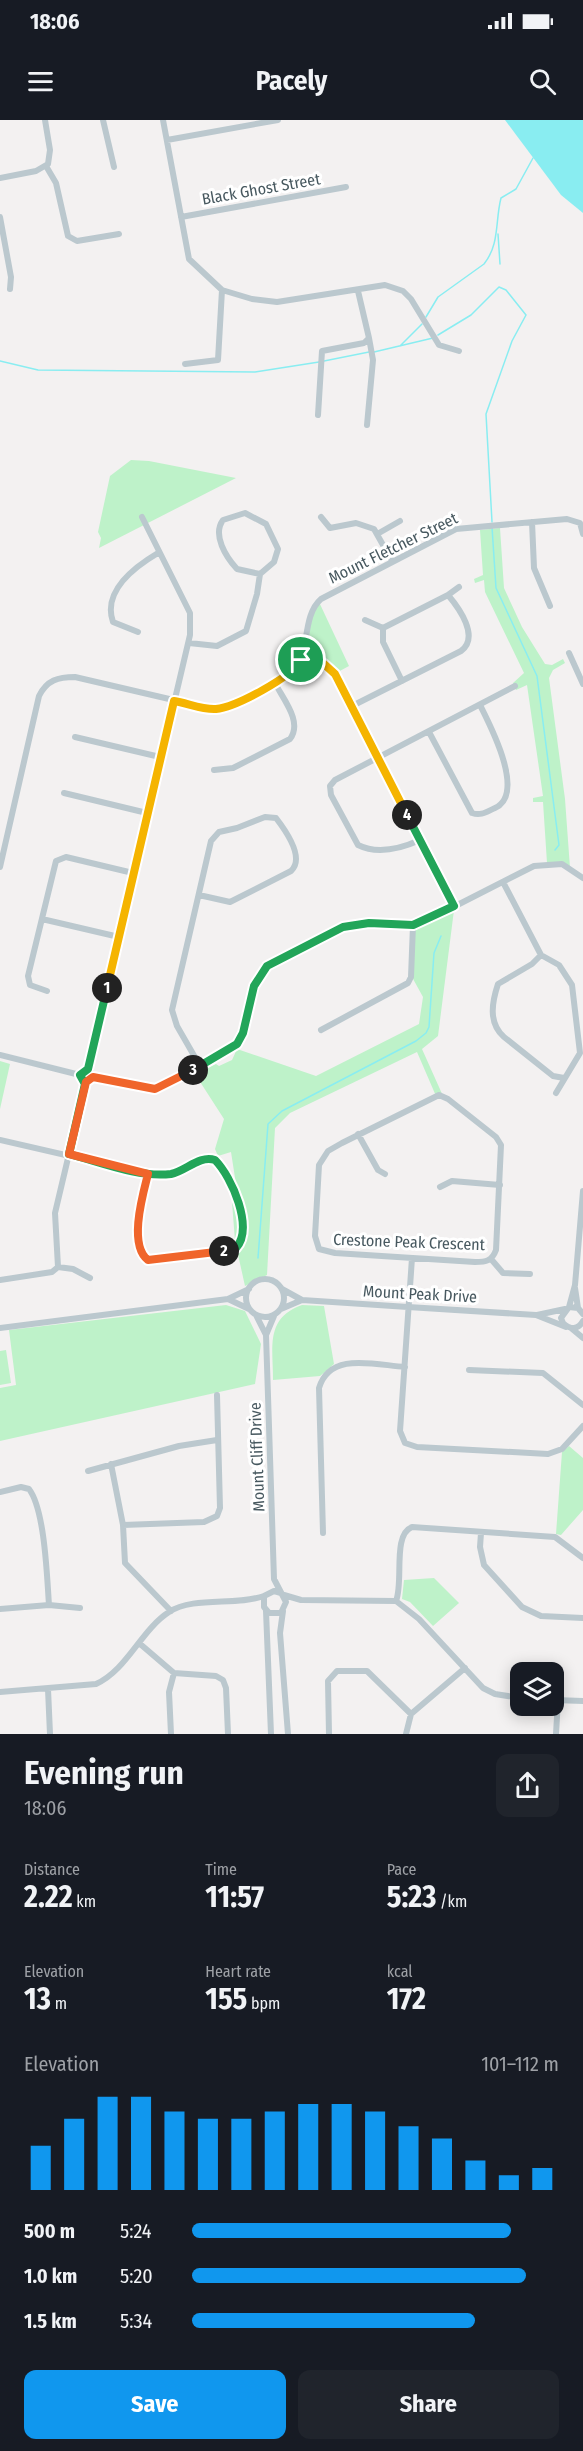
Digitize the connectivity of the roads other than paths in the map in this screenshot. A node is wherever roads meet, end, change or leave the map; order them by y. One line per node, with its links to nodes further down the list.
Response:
1 (45, 120): 6 (street)
2 (103, 120): 7 (street)
3 (163, 120): 5 (street)
4 (278, 120): 5 (street)
5 (167, 140): 10 (street)
6 (46, 166): 8 (street); 12 (street)
7 (114, 167)
8 (0, 178)
9 (346, 187): 10 (street, Black Ghost Street)
10 (181, 217): 14 (street)
11 (0, 218): 13 (street)
12 (119, 234)
13 (10, 289)
14 (222, 290): 15 (street); 18 (street)
15 (357, 291): 16 (street); 17 (street)
16 (369, 338): 19 (street); 20 (street)
17 (459, 351)
18 (185, 364)
19 (318, 415)
20 (367, 425)
21 (141, 517): 27 (street)
22 (321, 517): 25 (street)
23 (400, 521): 25 (street)
24 (532, 522): 26 (street, Mount Fletcher Street); 28 (street, Mount Fletcher Street); 32 (street)
25 (379, 533): 28 (street)
26 (583, 534)
27 (158, 553): 35 (street); 36 (street)
28 (392, 561): 38 (street, Mount Fletcher Street)
29 (260, 574): 29 (street); 36 (street)
30 (459, 586): 31 (street)
31 (448, 595): 34 (street); 39 (street)
32 (550, 606)
33 (365, 620): 34 (street)
34 (383, 628): 39 (street)
35 (138, 632)
36 (189, 643): 43 (street)
37 (569, 653): 41 (street)
38 (301, 660): 40 (street); 45 (street)
39 (402, 681): 45 (street)
40 (275, 683): 43 (street); 50 (street)
41 (583, 684)
42 (514, 686): 44 (street)
43 (174, 701): 48 (street); 54 (street)
44 (480, 705): 46 (street); 46 (street)
45 (352, 706): 49 (street)
46 (429, 732): 49 (street)
47 (75, 737): 48 (street)
48 (160, 757): 52 (street)
49 (379, 758): 53 (street); 53 (street)
50 (214, 770)
51 (64, 793): 52 (street)
52 (147, 813): 55 (street)
53 (420, 840): 59 (street)
54 (0, 867)
55 (133, 873): 60 (street); 62 (street)
56 (583, 878): 57 (street)
57 (503, 882): 59 (street); 63 (street)
58 (199, 896): 58 (street); 67 (street)
59 (454, 906): 61 (street)
60 (42, 919): 62 (street); 64 (street)
61 (413, 925): 65 (street); 67 (street)
62 (119, 937): 68 (street)
63 (541, 955): 71 (street); 71 (street)
64 (47, 991)
65 (321, 1030)
66 (0, 1055): 69 (street)
67 (200, 1066): 70 (street)
68 (88, 1069): 69 (street); 70 (street)
69 (80, 1075): 72 (street)
70 (93, 1077): 72 (street)
71 (564, 1078): 73 (street)
72 (86, 1082): 76 (street)
73 (555, 1093)
74 (358, 1134): 78 (street); 79 (street, Crestone Peak Crescent); 82 (street, Crestone Peak Crescent)
75 (0, 1140): 76 (street)
76 (69, 1154): 77 (street); 84 (street)
77 (148, 1174): 77 (street)
78 (386, 1174)
79 (500, 1185): 80 (street); 83 (street, Crestone Peak Crescent)
80 (440, 1187)
81 (583, 1191): 88 (street)
82 (412, 1258): 83 (street, Crestone Peak Crescent); 93 (street)
83 (491, 1259): 85 (street)
84 (58, 1267): 86 (street); 87 (street)
85 (530, 1274)
86 (90, 1278)
87 (0, 1280)
88 (574, 1285): 94 (street); 95 (street)
89 (249, 1289): 90 (street, Mount Peak Drive); 91 (street, Mount Peak Drive); 96 (street)
90 (282, 1289): 92 (street, Mount Peak Drive); 97 (street)
91 (228, 1299): 96 (street); 103 (street, Mount Peak Drive)
92 (302, 1300): 93 (street, Mount Peak Drive); 97 (street, Mount Peak Drive)
93 (408, 1306): 100 (street, Mount Peak Drive); 107 (street)
94 (567, 1308): 95 (street, Mount Peak Drive); 100 (street, Mount Peak Drive); 104 (street)
95 (578, 1308): 98 (street)
96 (249, 1309): 99 (street)
97 (281, 1309): 101 (street, Mount Peak Drive)
98 (583, 1314)
99 (256, 1315): 101 (street); 105 (street, Mount Cliff Drive)
100 (536, 1315): 104 (street, Mount Peak Drive)
101 (274, 1316): 105 (street, Mount Cliff Drive)
102 (583, 1321): 104 (street)
103 (0, 1328)
104 (569, 1328): 106 (street, Mount Peak Drive)
105 (266, 1335): 120 (street, Mount Cliff Drive)
106 (583, 1338)
107 (405, 1367): 111 (street); 117 (street)
108 (469, 1370): 110 (street)
109 (217, 1395): 112 (street)
110 (583, 1405)
111 (583, 1426)
112 (217, 1440): 113 (street); 116 (street)
113 (111, 1464): 114 (street); 116 (street)
114 (88, 1471)
115 (0, 1492): 126 (street)
116 (123, 1525): 131 (street)
117 (323, 1533)
118 (481, 1533): 119 (street); 124 (street); 132 (street)
119 (583, 1557)
120 (274, 1579): 121 (street, Mount Cliff Drive); 122 (street, Mount Cliff Drive)
121 (282, 1594): 122 (street); 123 (street); 129 (street)
122 (266, 1595): 125 (street); 128 (street)
123 (301, 1600): 124 (street); 129 (street)
124 (396, 1601): 134 (street)
125 (248, 1602): 128 (street); 131 (street)
126 (49, 1605): 127 (street); 130 (street)
127 (80, 1608)
128 (265, 1609): 129 (street); 146 (street)
129 (284, 1609): 147 (street)
130 (0, 1610)
131 (171, 1611): 133 (street)
132 (583, 1618)
133 (139, 1643): 135 (street); 136 (street)
134 (465, 1668): 138 (street); 141 (street)
135 (174, 1673): 144 (street); 145 (street)
136 (48, 1689): 137 (street); 143 (street)
137 (0, 1692)
138 (510, 1696)
139 (564, 1700): 140 (street)
140 (583, 1701)
141 (411, 1714): 148 (street); 149 (street)
142 (556, 1716): 150 (street)
143 (50, 1734)
144 (171, 1734)
145 (228, 1734)
146 (271, 1734)
147 (288, 1734)
148 (329, 1734)
149 (406, 1734)
150 (556, 1734)

